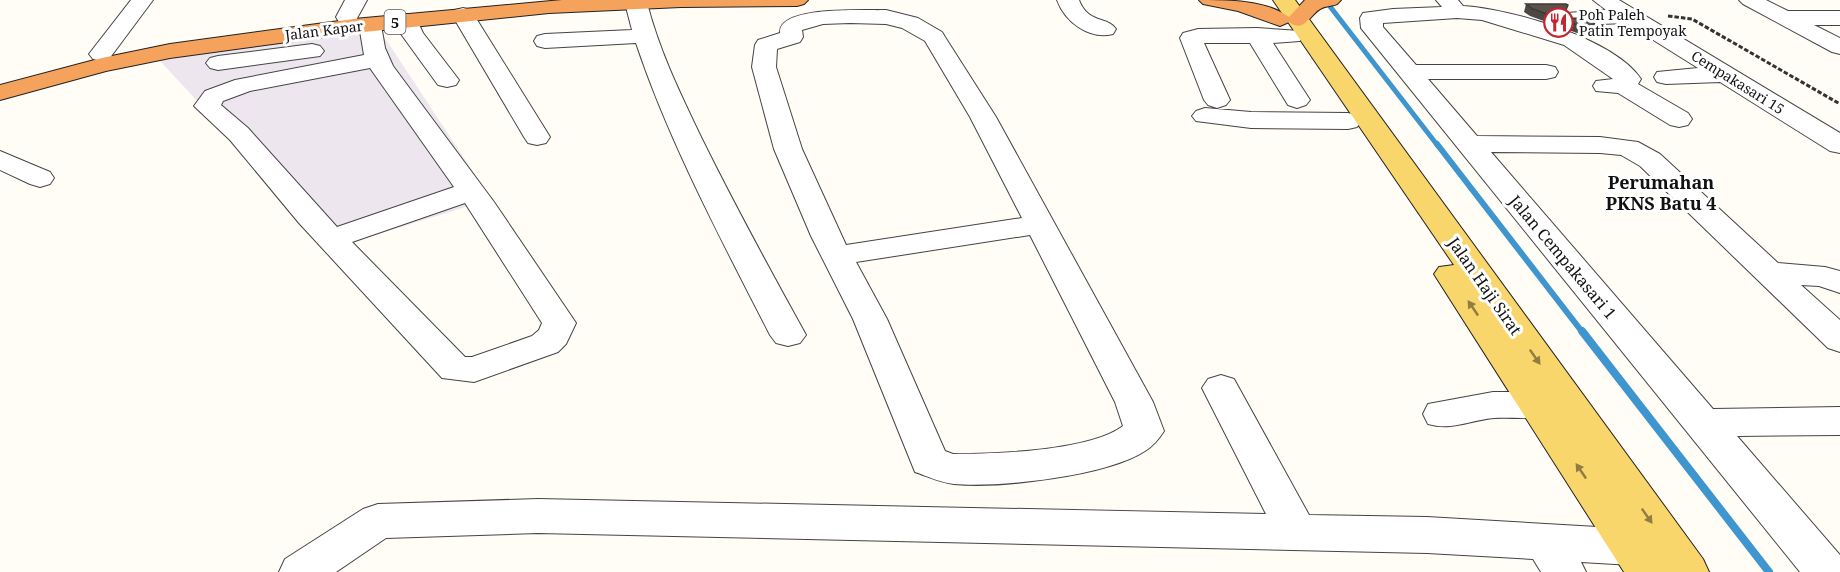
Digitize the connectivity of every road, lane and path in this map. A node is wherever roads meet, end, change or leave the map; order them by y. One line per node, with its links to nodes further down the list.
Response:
1 (142, 0): 22 (street)
2 (517, 0): 9 (highway, Jalan Kapar / 5)
3 (1068, 0): 18 (street)
4 (1210, 0): 10 (highway)
5 (1604, 0): 12 (street, Cempakasari 15)
6 (1750, 0): 14 (street)
7 (807, 6): 17 (highway, Jalan Kapar / 5); 41 (street); 43 (street)
8 (1452, 6): 24 (street, Jalan Cempakasari 1); 33 (street)
9 (351, 9): 22 (highway, Jalan Kapar / 5)
10 (1290, 14): 31 (street); 34 (main road, Jalan Haji Sirat); 34 (street); 57 (main road, Jalan Haji Sirat, one-way to 57)
11 (463, 15): 16 (highway, Jalan Kapar / 5); 17 (highway, Jalan Kapar / 5); 35 (street)
12 (1631, 16): 13 (street); 26 (street, Cempakasari 15); 32 (path)
13 (1575, 18)
14 (1784, 18): 15 (street); 21 (street)
15 (1840, 18)
16 (407, 21): 20 (highway, Jalan Kapar / 5); 28 (street)
17 (641, 21): 19 (street); 46 (street)
18 (1105, 29)
19 (544, 33)
20 (374, 42): 23 (street); 30 (highway, Jalan Kapar / 5); 40 (street); 42 (street)
21 (1833, 52)
22 (101, 54): 29 (highway, Jalan Kapar / 5)
23 (218, 63)
24 (1409, 72): 25 (street); 36 (street, Jalan Cempakasari 1)
25 (1546, 72)
26 (1725, 74): 27 (street); 37 (street, Cempakasari 15)
27 (1666, 77)
28 (447, 80)
29 (0, 81)
30 (0, 93)
31 (1297, 100)
32 (1840, 104)
33 (1679, 119)
34 (1348, 121): 49 (main road, Jalan Haji Sirat, one-way to 34)
35 (537, 137)
36 (1469, 144): 44 (street); 52 (street, Jalan Cempakasari 1)
37 (1840, 145)
38 (0, 159): 39 (street)
39 (40, 178)
40 (471, 191): 42 (street); 42 (street)
41 (1039, 225): 43 (street); 43 (street)
42 (331, 239)
43 (836, 256)
44 (1769, 272): 45 (street); 47 (street)
45 (1840, 283)
46 (788, 335)
47 (1840, 340)
48 (1221, 387): 53 (street)
49 (1537, 405): 50 (street); 55 (main road, Jalan Haji Sirat, one-way to 49)
50 (1442, 414)
51 (1840, 421): 52 (street)
52 (1702, 423): 58 (street, Jalan Cempakasari 1)
53 (1297, 533): 54 (street); 56 (street)
54 (1556, 557): 55 (street)
55 (1640, 560)
56 (301, 572)
57 (1687, 572)
58 (1827, 572)

